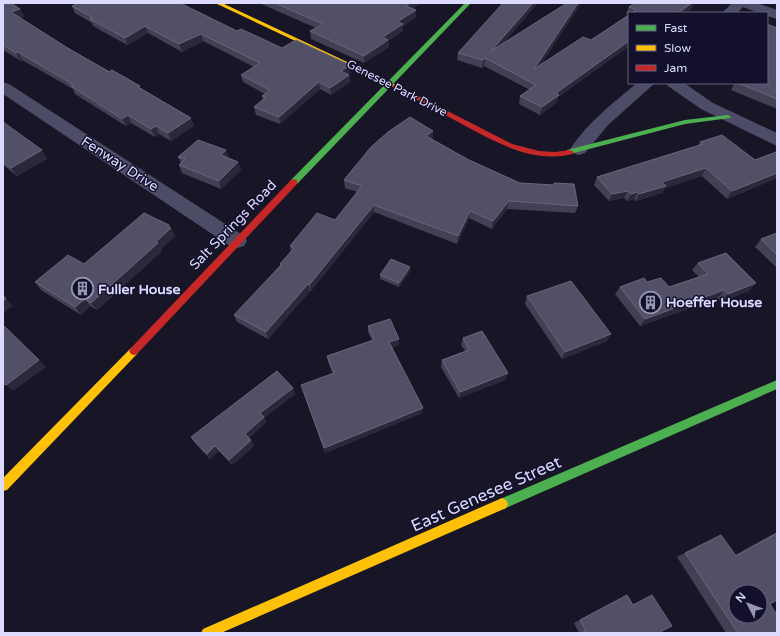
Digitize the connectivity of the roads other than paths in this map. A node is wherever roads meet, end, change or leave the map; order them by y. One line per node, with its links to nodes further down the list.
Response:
1 (218, 3): 7 (street, Genesee Park Drive)
2 (468, 3): 7 (street, Salt Springs Road)
3 (740, 3): 5 (street)
4 (745, 3): 6 (street)
5 (730, 12)
6 (777, 15)
7 (391, 84): 13 (street, Genesee Park Drive); 14 (street, Salt Springs Road)
8 (646, 84): 13 (street)
9 (675, 84): 11 (street)
10 (3, 87): 14 (street, Fenway Drive)
11 (728, 117): 12 (street); 13 (street, Genesee Park Drive)
12 (777, 140)
13 (579, 149)
14 (236, 241): 16 (street, Salt Springs Road)
15 (777, 384): 17 (street, East Genesee Street)
16 (3, 485)
17 (207, 633)

